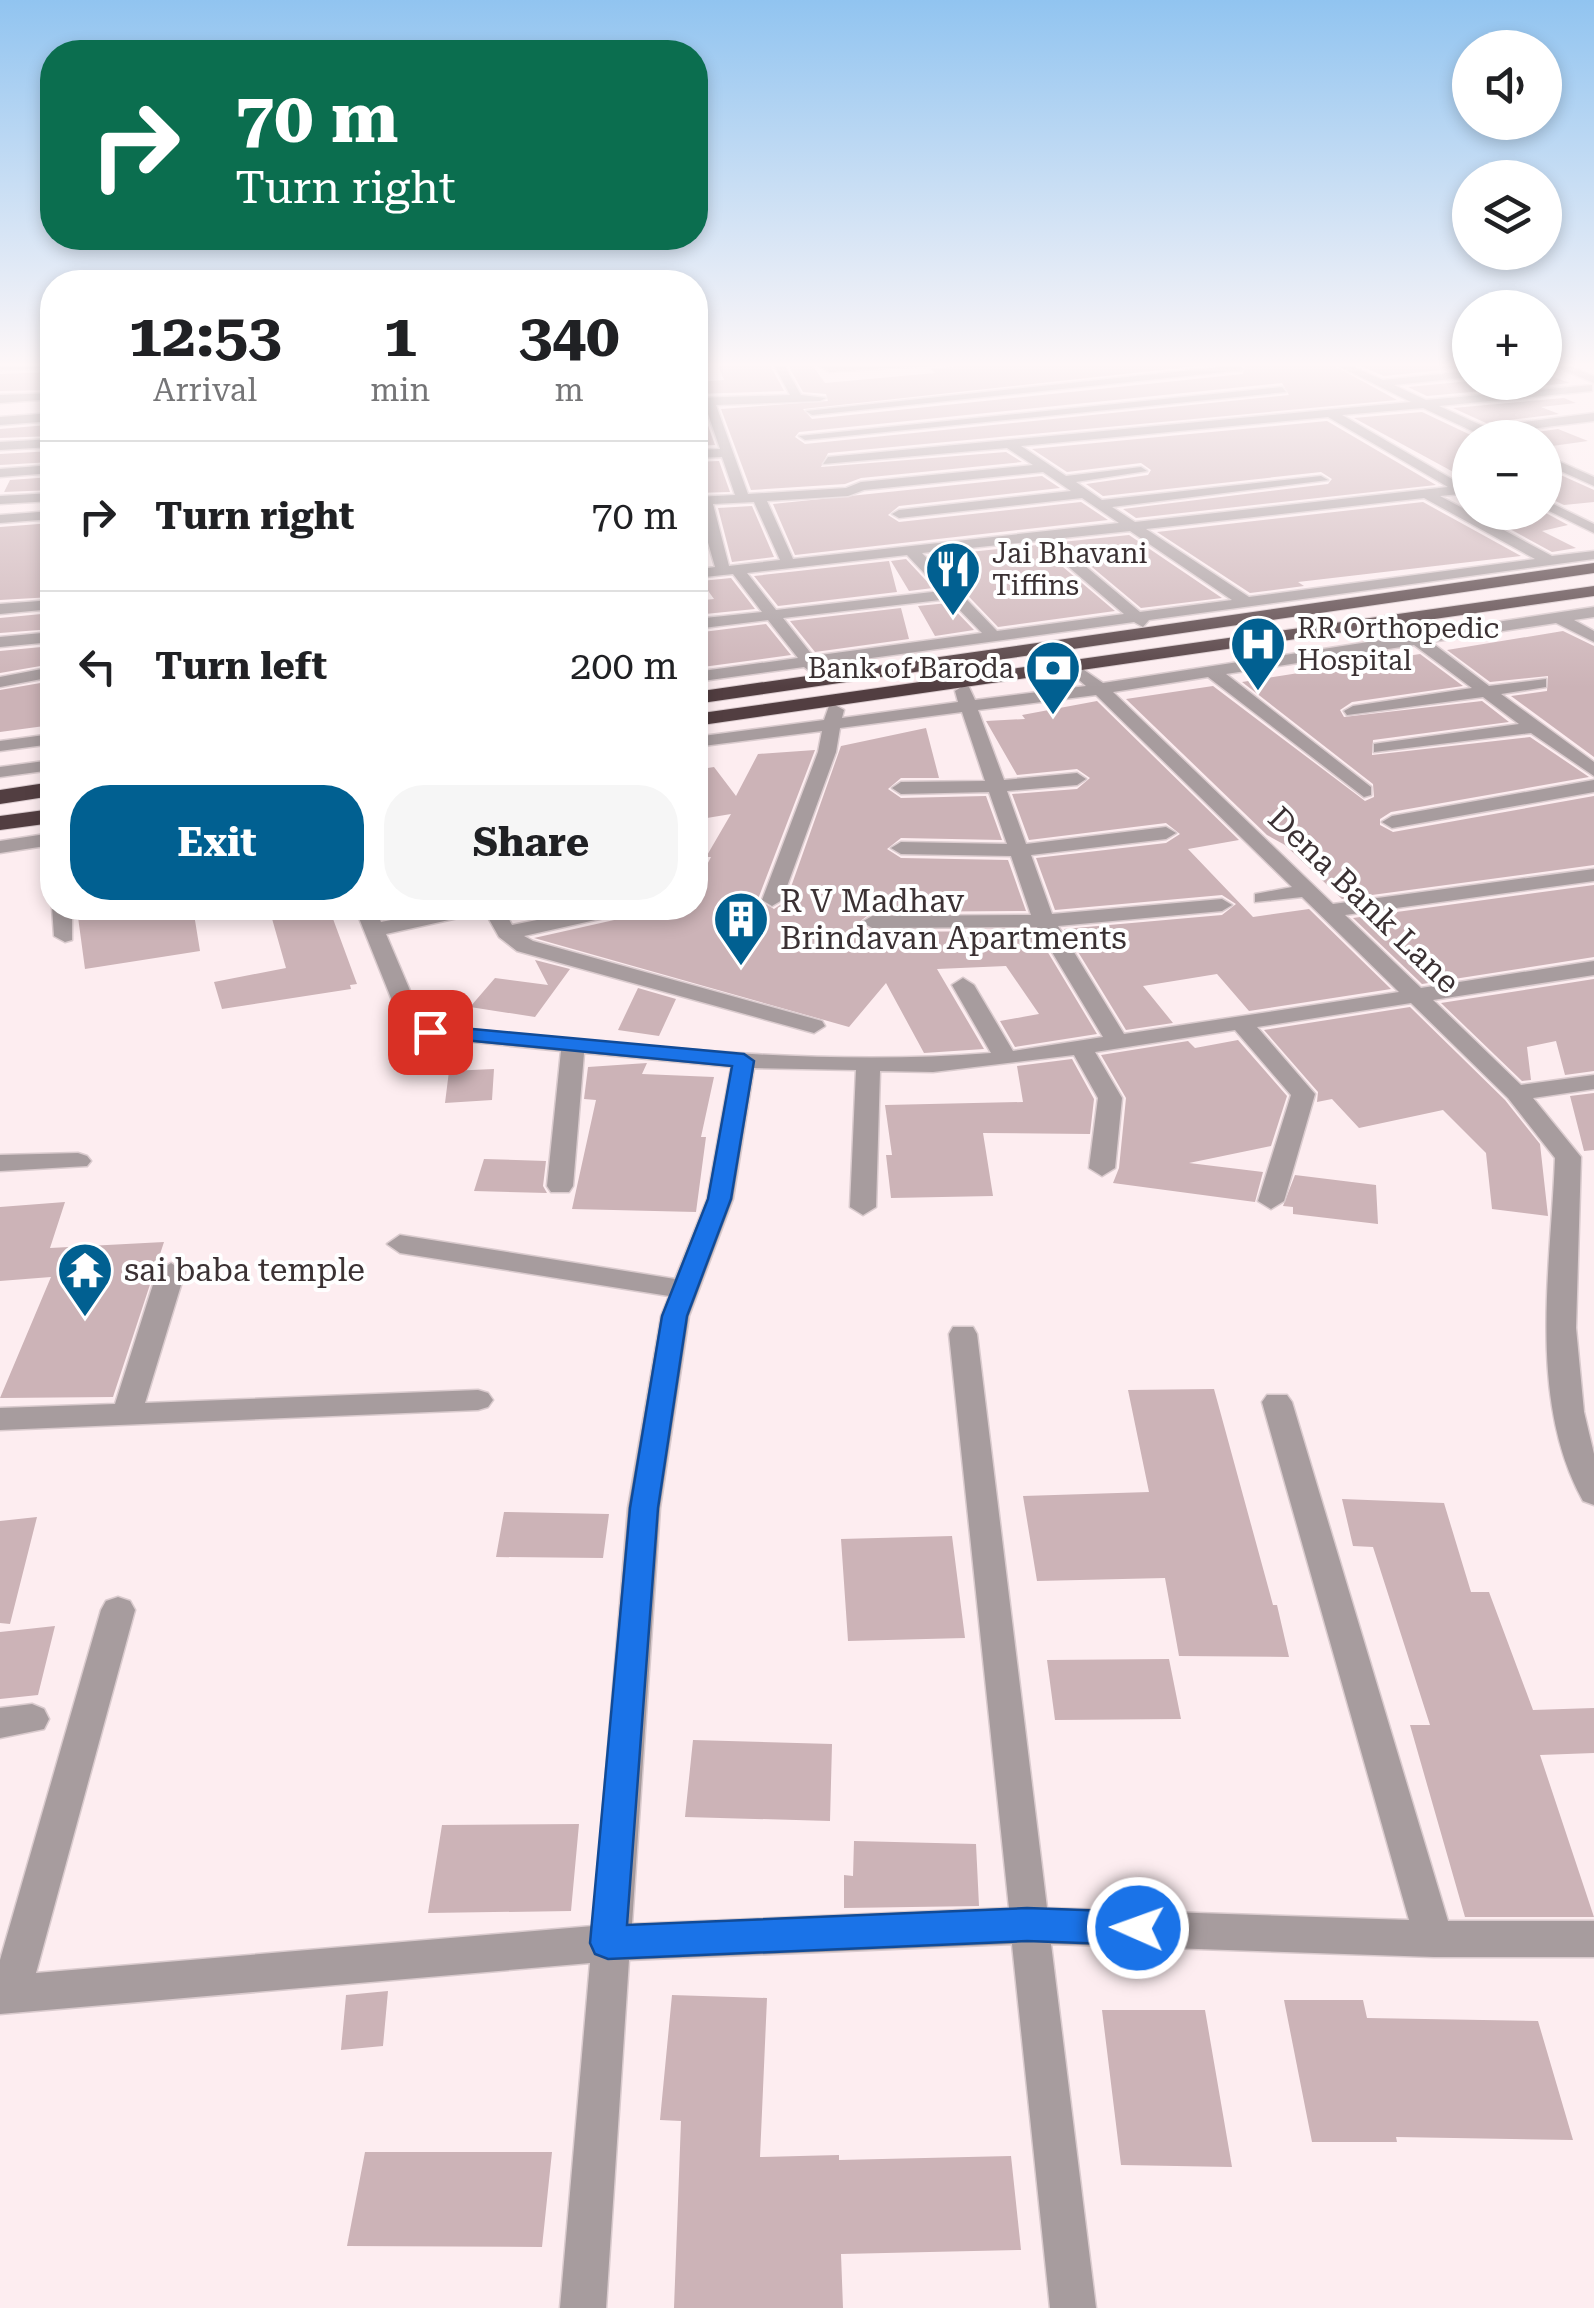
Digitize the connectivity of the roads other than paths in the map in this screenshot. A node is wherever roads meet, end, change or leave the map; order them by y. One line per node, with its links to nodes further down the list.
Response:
1 (734, 473): 14 (street)
2 (964, 473): 13 (street)
3 (1057, 473): 6 (street)
4 (1126, 473): 6 (street)
5 (1590, 478): 8 (street)
6 (1063, 480): 10 (street)
7 (1320, 480): 17 (street)
8 (1562, 480)
9 (1452, 491): 11 (street)
10 (1084, 494): 17 (street); 19 (street)
11 (1426, 494): 23 (street); 28 (street)
12 (40, 498): 15 (street)
13 (760, 498): 14 (street); 29 (street)
14 (743, 499): 16 (street)
15 (0, 500)
16 (708, 501)
17 (1100, 504): 23 (street)
18 (1562, 513): 24 (street)
19 (899, 514)
20 (40, 516): 21 (street)
21 (0, 519)
22 (708, 520): 31 (street)
23 (1134, 528): 25 (street); 35 (street)
24 (1594, 529)
25 (1044, 539): 26 (street); 40 (street)
26 (912, 553): 29 (street); 34 (street)
27 (1594, 554): 28 (street)
28 (1550, 561): 35 (street)
29 (788, 565): 31 (street)
30 (1594, 568): 43 (highway)
31 (730, 571): 32 (street); 39 (street)
32 (708, 573)
33 (1594, 591): 49 (highway)
34 (952, 594): 39 (street); 45 (street)
35 (1246, 602): 40 (street); 43 (highway)
36 (40, 606): 37 (street)
37 (0, 609)
38 (1594, 612): 41 (street)
39 (770, 615): 42 (street); 52 (street)
40 (1137, 617): 44 (street); 45 (street)
41 (1559, 618): 47 (street); 48 (street)
42 (708, 622)
43 (1228, 622): 44 (highway)
44 (1156, 632): 57 (highway)
45 (994, 636): 52 (street)
46 (40, 637): 50 (street)
47 (1594, 638)
48 (1416, 639): 51 (street); 62 (street)
49 (1248, 641): 51 (highway); 53 (highway)
50 (0, 642)
51 (1323, 654): 54 (street)
52 (806, 662): 56 (street); 57 (street)
53 (1071, 666): 59 (highway); 61 (street, Dena Bank Lane)
54 (1211, 671): 61 (street); 82 (street)
55 (40, 674): 58 (street)
56 (708, 676)
57 (827, 680): 63 (highway)
58 (0, 682)
59 (959, 682): 64 (highway); 65 (street)
60 (1540, 683): 62 (street)
61 (1100, 689): 65 (street); 93 (street, Dena Bank Lane)
62 (1487, 692): 66 (street); 69 (street)
63 (708, 696)
64 (837, 700): 67 (highway); 68 (street)
65 (970, 707): 68 (street); 78 (street)
66 (1353, 711)
67 (708, 718)
68 (832, 722): 70 (street); 95 (street)
69 (1535, 727): 73 (street); 75 (street)
70 (708, 740)
71 (40, 741): 72 (street)
72 (0, 746)
73 (1380, 748)
74 (40, 767): 76 (street)
75 (1594, 770)
76 (0, 772)
77 (1077, 778): 78 (street)
78 (1000, 786): 80 (street); 91 (street)
79 (1594, 786): 85 (street)
80 (901, 788)
81 (40, 791): 83 (highway)
82 (1364, 792)
83 (0, 797)
84 (40, 818): 86 (highway)
85 (1392, 822)
86 (0, 823)
87 (1166, 833): 91 (street)
88 (40, 841): 89 (street)
89 (0, 847)
90 (901, 848): 91 (street)
91 (1022, 850): 104 (street)
92 (1594, 876): 97 (street)
93 (1307, 890): 94 (street); 97 (street, Dena Bank Lane)
94 (1262, 898)
95 (772, 900)
96 (1222, 905): 104 (street)
97 (1328, 911): 110 (street, Dena Bank Lane)
98 (63, 920): 107 (street)
99 (370, 920): 114 (street)
100 (376, 920): 101 (street)
101 (427, 920)
102 (499, 920): 106 (street)
103 (567, 920): 106 (street)
104 (1044, 921): 105 (street); 113 (street)
105 (872, 922)
106 (506, 933): 112 (street)
107 (65, 936)
108 (1594, 968): 110 (street)
109 (962, 985): 116 (street)
110 (1415, 996): 111 (street); 120 (street, Dena Bank Lane)
111 (1238, 1020): 113 (street); 125 (street)
112 (814, 1026)
113 (1118, 1042): 115 (street)
114 (573, 1048): 117 (street); 124 (street)
115 (1081, 1048): 116 (street); 123 (street)
116 (1006, 1059): 118 (street)
117 (744, 1061): 118 (street); 129 (street)
118 (868, 1064): 126 (street)
119 (1594, 1082): 120 (street)
120 (1516, 1093): 135 (street, Dena Bank Lane)
121 (78, 1161): 122 (street)
122 (0, 1163)
123 (1102, 1168)
124 (560, 1186)
125 (1271, 1201)
126 (863, 1207)
127 (400, 1244): 129 (street)
128 (170, 1272): 133 (street)
129 (685, 1290): 140 (street)
130 (963, 1334): 137 (street)
131 (478, 1400): 133 (street)
132 (1277, 1402): 138 (street)
133 (126, 1416): 134 (street)
134 (0, 1419)
135 (1594, 1493)
136 (118, 1610): 141 (street)
137 (1027, 1925): 138 (street); 140 (street); 143 (street)
138 (1434, 1939): 139 (street)
139 (1594, 1940)
140 (608, 1943): 141 (street); 142 (street)
141 (5, 1995)
142 (583, 2308)
143 (1072, 2308)

